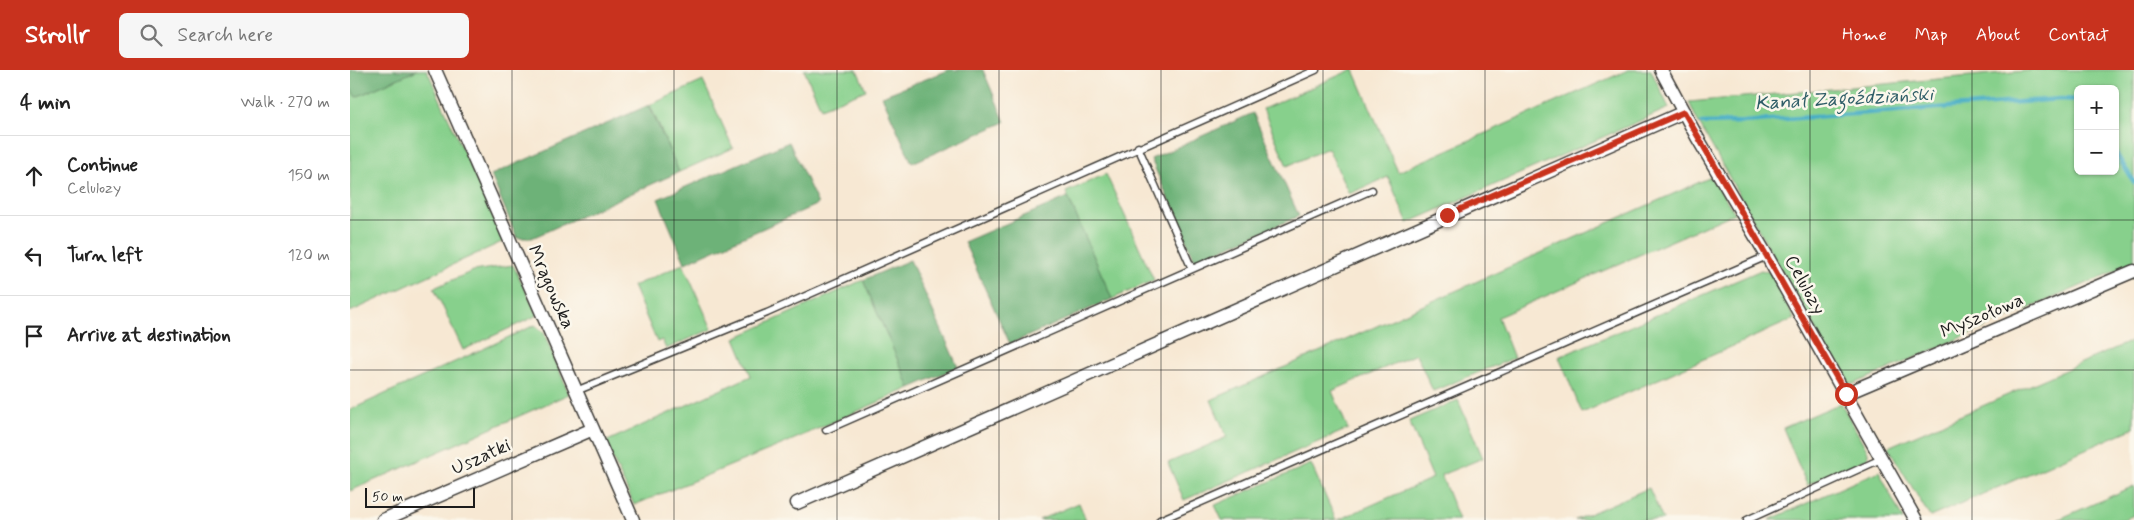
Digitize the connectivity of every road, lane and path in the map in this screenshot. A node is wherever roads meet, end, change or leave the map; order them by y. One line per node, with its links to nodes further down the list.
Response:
1 (435, 70): 10 (street, Mrągowska)
2 (1316, 70): 5 (lane)
3 (1661, 70): 4 (street, Celulozy)
4 (1686, 117): 7 (street, Celulozy); 15 (street)
5 (1138, 147): 8 (lane); 10 (lane)
6 (1372, 190): 8 (lane)
7 (1767, 256): 11 (street, Celulozy); 18 (lane)
8 (1192, 269): 13 (lane)
9 (2134, 271): 11 (street, Myszołowa)
10 (576, 391): 12 (street, Mrągowska)
11 (1846, 394): 14 (street, Celulozy)
12 (593, 429): 16 (street, Uszatki); 17 (street, Mrągowska)
13 (826, 430)
14 (1881, 459): 19 (lane); 20 (street, Celulozy)
15 (797, 503)
16 (383, 520)
17 (633, 520)
18 (1160, 520)
19 (1747, 520)
20 (1916, 520)

